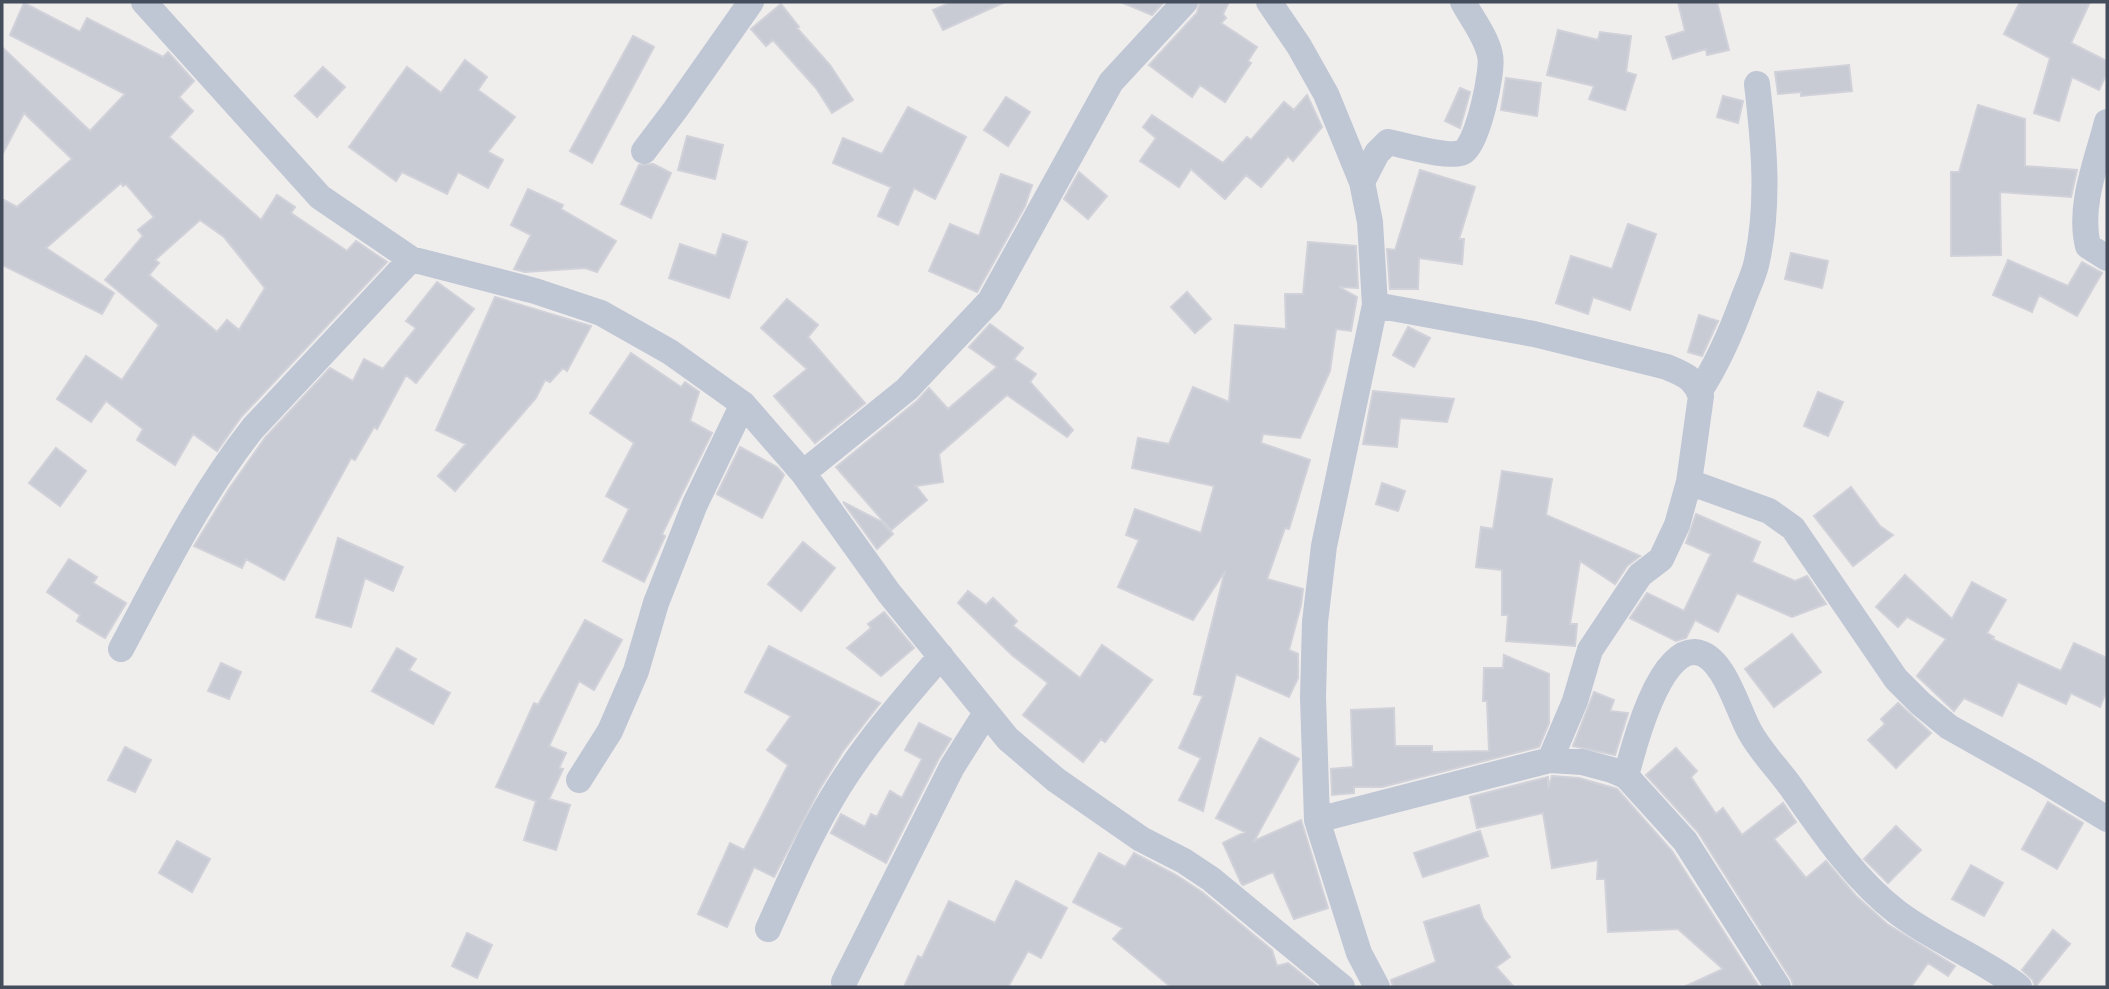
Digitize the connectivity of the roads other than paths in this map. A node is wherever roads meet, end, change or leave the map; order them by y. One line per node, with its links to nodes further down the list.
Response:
1 (144, 2): 11 (street)
2 (751, 2): 8 (street)
3 (1185, 2): 15 (street)
4 (1269, 2): 9 (street)
5 (1464, 2): 9 (street)
6 (1756, 83): 13 (street)
7 (2107, 122): 10 (street)
8 (644, 151)
9 (1363, 181): 12 (street)
10 (2107, 258)
11 (411, 259): 14 (street); 17 (street)
12 (1375, 305): 13 (street); 24 (street)
13 (1699, 392): 16 (street)
14 (743, 404): 15 (street); 22 (street)
15 (803, 473): 18 (street)
16 (1689, 482): 20 (street); 23 (street)
17 (121, 649)
18 (940, 656): 19 (street); 25 (street)
19 (986, 713): 26 (street); 27 (street)
20 (1550, 760): 21 (street); 24 (street)
21 (1626, 776): 29 (street); 30 (street)
22 (579, 780)
23 (2107, 819)
24 (1317, 820): 28 (street)
25 (768, 929)
26 (844, 982)
27 (1342, 987)
28 (1377, 987)
29 (1778, 987)
30 (2019, 987)

